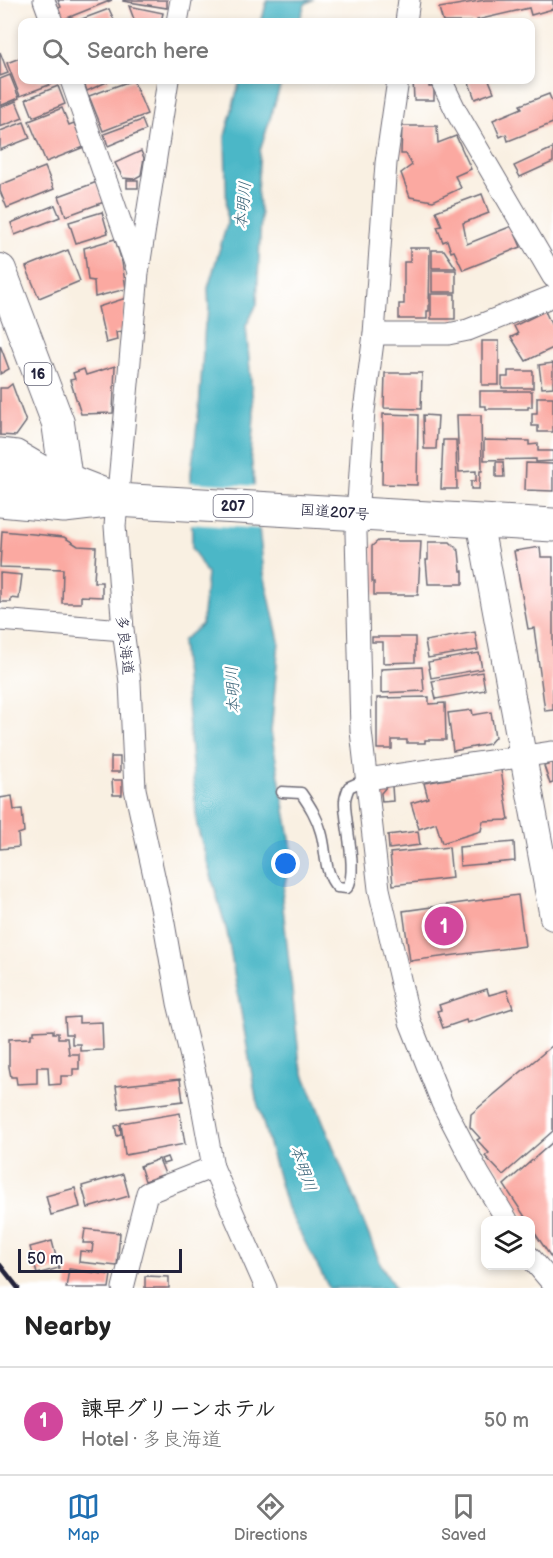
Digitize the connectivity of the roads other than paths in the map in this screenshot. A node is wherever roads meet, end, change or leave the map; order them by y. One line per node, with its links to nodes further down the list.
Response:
1 (44, 0): 3 (street)
2 (181, 0): 4 (street)
3 (51, 18)
4 (178, 18)
5 (72, 84): 10 (street)
6 (167, 84): 10 (street, 多良海道)
7 (397, 84): 13 (street)
8 (443, 84): 11 (street)
9 (0, 270): 16 (main road, 16)
10 (138, 273): 18 (street, 多良海道)
11 (553, 277)
12 (553, 296): 13 (street)
13 (374, 333): 19 (street)
14 (0, 449): 16 (street)
15 (0, 474): 16 (highway, 国道207号 / 207)
16 (65, 493): 17 (highway, 国道207号 / 207); 18 (highway, 国道207号 / 207)
17 (0, 500)
18 (120, 500): 19 (highway, 国道207号 / 207); 23 (street, 多良海道)
19 (350, 513): 20 (highway, 国道207号 / 207); 26 (street)
20 (479, 520): 21 (highway, 国道207号 / 207); 25 (street)
21 (553, 525)
22 (0, 620): 23 (street)
23 (123, 630): 29 (street, 多良海道)
24 (553, 752): 25 (street)
25 (524, 756): 26 (street); 28 (street)
26 (368, 779): 27 (lane); 30 (street)
27 (282, 792)
28 (553, 917)
29 (213, 1167): 33 (street); 34 (street, 多良海道)
30 (504, 1216)
31 (535, 1262): 32 (street)
32 (553, 1284)
33 (123, 1288)
34 (266, 1288)

